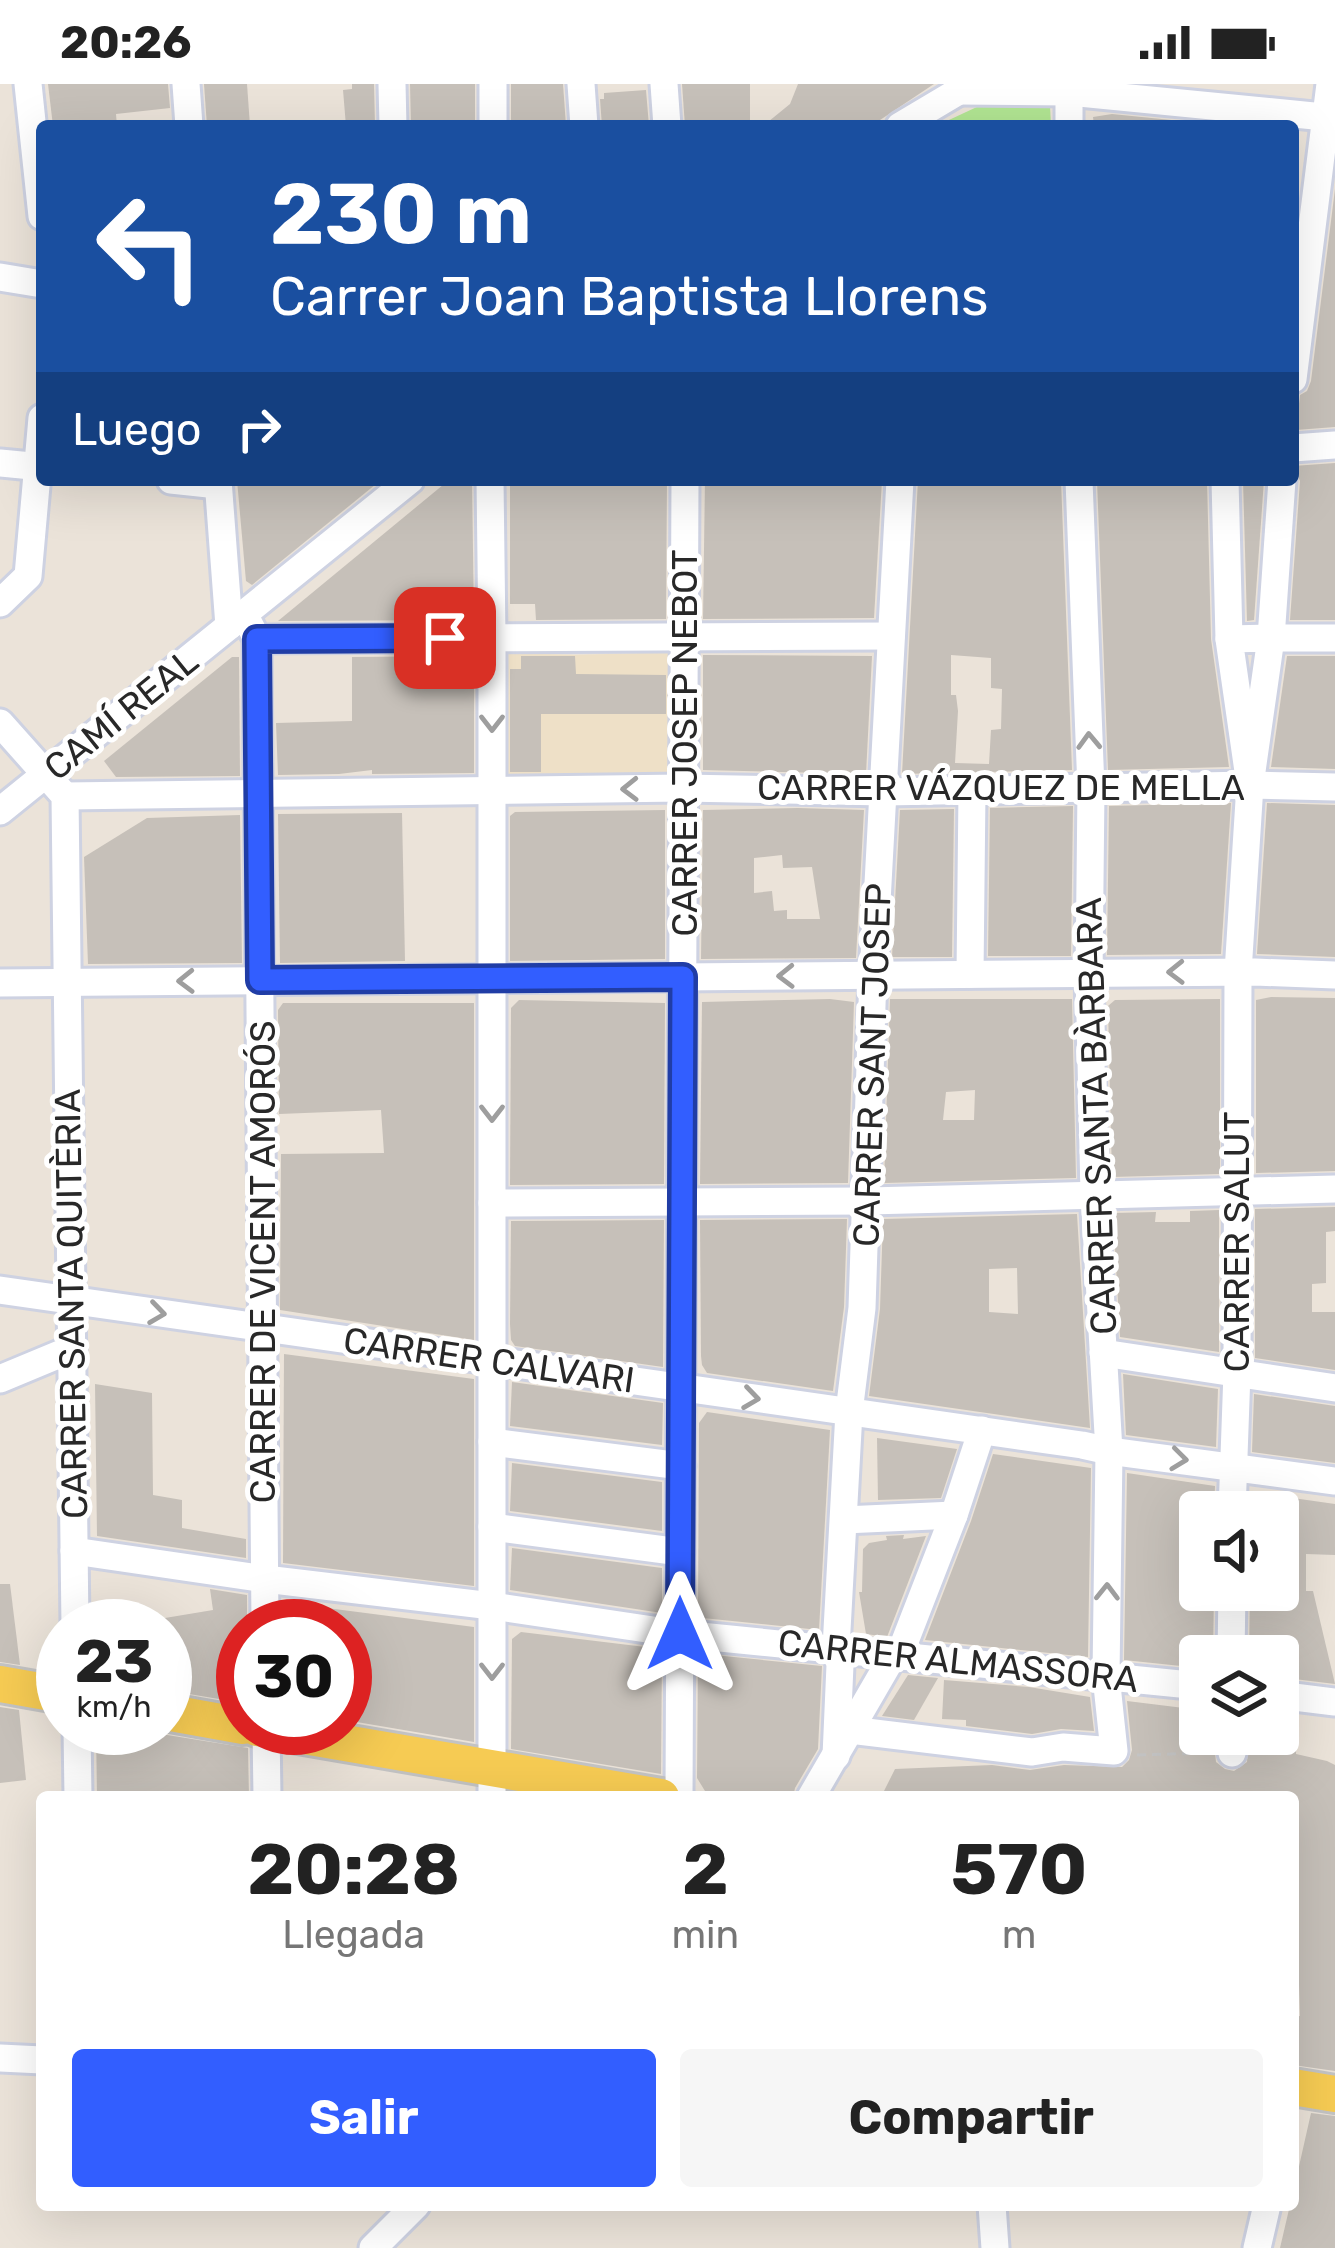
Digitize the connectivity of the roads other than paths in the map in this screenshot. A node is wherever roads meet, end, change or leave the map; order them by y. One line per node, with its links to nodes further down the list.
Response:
1 (28, 84): 19 (street)
2 (186, 84): 12 (street)
3 (392, 84): 13 (street)
4 (493, 84): 14 (street)
5 (581, 84): 15 (street)
6 (664, 84): 16 (street)
7 (1330, 84): 11 (street)
8 (961, 86): 9 (street); 17 (street)
9 (1069, 92): 10 (street); 18 (street)
10 (1209, 106): 11 (street)
11 (1331, 118): 20 (street)
12 (189, 120)
13 (393, 120)
14 (493, 120)
15 (584, 120)
16 (667, 120)
17 (909, 120)
18 (1069, 120)
19 (36, 159)
20 (1299, 338)
21 (1335, 445): 22 (street)
22 (1299, 448)
23 (0, 464): 24 (street)
24 (36, 467)
25 (39, 486): 34 (street)
26 (219, 486): 35 (street, CARRER DE VICENT AMORÓS)
27 (403, 486): 35 (street, CAMÍ REAL)
28 (490, 486): 38 (street)
29 (685, 486): 37 (street, CARRER JOSEP NEBOT)
30 (900, 486): 36 (street, CARRER SANT JOSEP)
31 (1079, 486): 47 (street, CARRER SANTA BÀRBARA, one-way to 31)
32 (1225, 486): 39 (street)
33 (1282, 486): 40 (street)
34 (0, 603)
35 (243, 626): 38 (street); 43 (street, CAMÍ REAL); 51 (street, CARRER DE VICENT AMORÓS)
36 (891, 635): 37 (street); 49 (street, CARRER SANT JOSEP)
37 (684, 637): 38 (street); 46 (street, CARRER JOSEP NEBOT)
38 (492, 638): 48 (street, one-way to 48)
39 (1229, 638): 40 (street); 44 (street)
40 (1271, 638): 41 (street); 44 (street)
41 (1335, 638)
42 (0, 723): 43 (street)
43 (46, 774): 52 (street); 53 (street, CAMÍ REAL)
44 (1250, 785): 45 (street, CARRER VÁZQUEZ DE MELLA); 47 (street, CARRER VÁZQUEZ DE MELLA); 54 (street, CARRER SALUT)
45 (1335, 787)
46 (683, 788): 48 (street, CARRER VÁZQUEZ DE MELLA, one-way to 48); 49 (street, CARRER VÁZQUEZ DE MELLA); 59 (street, CARRER JOSEP NEBOT)
47 (1090, 789): 50 (street, CARRER VÁZQUEZ DE MELLA); 55 (street, CARRER SANTA BÀRBARA)
48 (492, 790): 51 (street, CARRER VÁZQUEZ DE MELLA); 60 (street)
49 (884, 791): 50 (street, CARRER VÁZQUEZ DE MELLA); 57 (street, CARRER SANT JOSEP)
50 (972, 791): 56 (street)
51 (258, 794): 52 (street, CARRER VÁZQUEZ DE MELLA); 61 (street, CARRER DE VICENT AMORÓS)
52 (74, 803): 62 (street, CARRER SANTA QUITÈRIA)
53 (0, 811)
54 (1238, 972): 55 (street, one-way to 55); 58 (street); 65 (street, CARRER SALUT)
55 (1089, 973): 56 (street); 66 (street, CARRER SANTA BÀRBARA)
56 (970, 974): 57 (street)
57 (873, 975): 59 (street, one-way to 59); 68 (street, CARRER SANT JOSEP)
58 (1335, 975)
59 (683, 977): 60 (street); 67 (street, CARRER JOSEP NEBOT)
60 (492, 978): 61 (street); 69 (street, one-way to 69)
61 (260, 980): 62 (street, one-way to 62); 72 (street, CARRER DE VICENT AMORÓS)
62 (68, 982): 63 (street); 71 (street, CARRER SANTA QUITÈRIA)
63 (0, 983)
64 (1335, 1189): 65 (street)
65 (1236, 1190): 66 (street); 76 (street, CARRER SALUT)
66 (1094, 1193): 68 (street); 74 (street, CARRER SANTA BÀRBARA)
67 (682, 1200): 68 (street); 69 (street); 78 (street, CARRER JOSEP NEBOT)
68 (868, 1201): 80 (street, CARRER SANT JOSEP)
69 (492, 1203): 75 (street)
70 (0, 1290): 71 (street, CARRER CALVARI)
71 (72, 1301): 72 (street, CARRER CALVARI, one-way to 72); 73 (street, CARRER SANTA QUITÈRIA)
72 (262, 1328): 75 (street, CARRER CALVARI); 93 (street, CARRER DE VICENT AMORÓS)
73 (72, 1348): 77 (street); 91 (street, CARRER SANTA QUITÈRIA)
74 (1102, 1353): 76 (street); 83 (street, CARRER SANTA BÀRBARA)
75 (491, 1361): 78 (street, CARRER CALVARI); 82 (street)
76 (1237, 1372): 79 (street); 85 (street, CARRER SALUT)
77 (0, 1379)
78 (680, 1388): 80 (street, CARRER CALVARI, one-way to 80); 84 (street, CARRER JOSEP NEBOT)
79 (1335, 1388)
80 (849, 1412): 81 (street, CARRER CALVARI); 89 (street, CARRER SANT JOSEP)
81 (982, 1430): 83 (street, CARRER CALVARI); 88 (street)
82 (492, 1442): 84 (street); 90 (street)
83 (1108, 1451): 85 (street, CARRER CALVARI, one-way to 85); 100 (street, CARRER SANTA BÀRBARA, one-way to 83)
84 (681, 1466): 92 (street, CARRER JOSEP NEBOT)
85 (1233, 1466): 86 (street, CARRER CALVARI); 87 (street, CARRER SALUT)
86 (1335, 1481)
87 (1232, 1491)
88 (954, 1515): 89 (street); 99 (street)
89 (844, 1520): 98 (street, CARRER SANT JOSEP)
90 (492, 1527): 92 (street); 96 (street)
91 (74, 1551): 93 (street, CARRER ALMASSORA); 94 (street, CARRER SANTA QUITÈRIA)
92 (680, 1552): 97 (street, CARRER JOSEP NEBOT)
93 (265, 1579): 95 (street, CARRER DE VICENT AMORÓS); 96 (street, CARRER ALMASSORA)
94 (75, 1599)
95 (265, 1599)
96 (492, 1606): 97 (street, CARRER ALMASSORA); 111 (street, one-way to 111)
97 (680, 1634): 98 (street, CARRER ALMASSORA); 115 (street, CARRER JOSEP NEBOT)
98 (836, 1648): 99 (street, CARRER ALMASSORA); 110 (street, CARRER SANT JOSEP)
99 (897, 1654): 100 (street, CARRER ALMASSORA); 106 (street)
100 (1106, 1676): 102 (street, CARRER ALMASSORA); 106 (street, CARRER SANTA BÀRBARA)
101 (0, 1684): 103 (main road)
102 (1179, 1685)
103 (36, 1690)
104 (1299, 1698): 105 (street)
105 (1335, 1702)
106 (850, 1730): 110 (street)
107 (372, 1754): 111 (main road)
108 (77, 1755): 112 (street)
109 (264, 1755): 113 (street)
110 (836, 1756): 116 (street)
111 (492, 1783): 114 (main road)
112 (78, 1791)
113 (266, 1791)
114 (589, 1791)
115 (679, 1791)
116 (815, 1791)
117 (0, 2058): 118 (street)
118 (36, 2060)
119 (1299, 2088): 120 (main road)
120 (1335, 2094)
121 (410, 2211): 124 (street)
122 (992, 2211): 125 (street)
123 (1266, 2211): 126 (street)
124 (374, 2248)
125 (995, 2248)
126 (1257, 2248)

